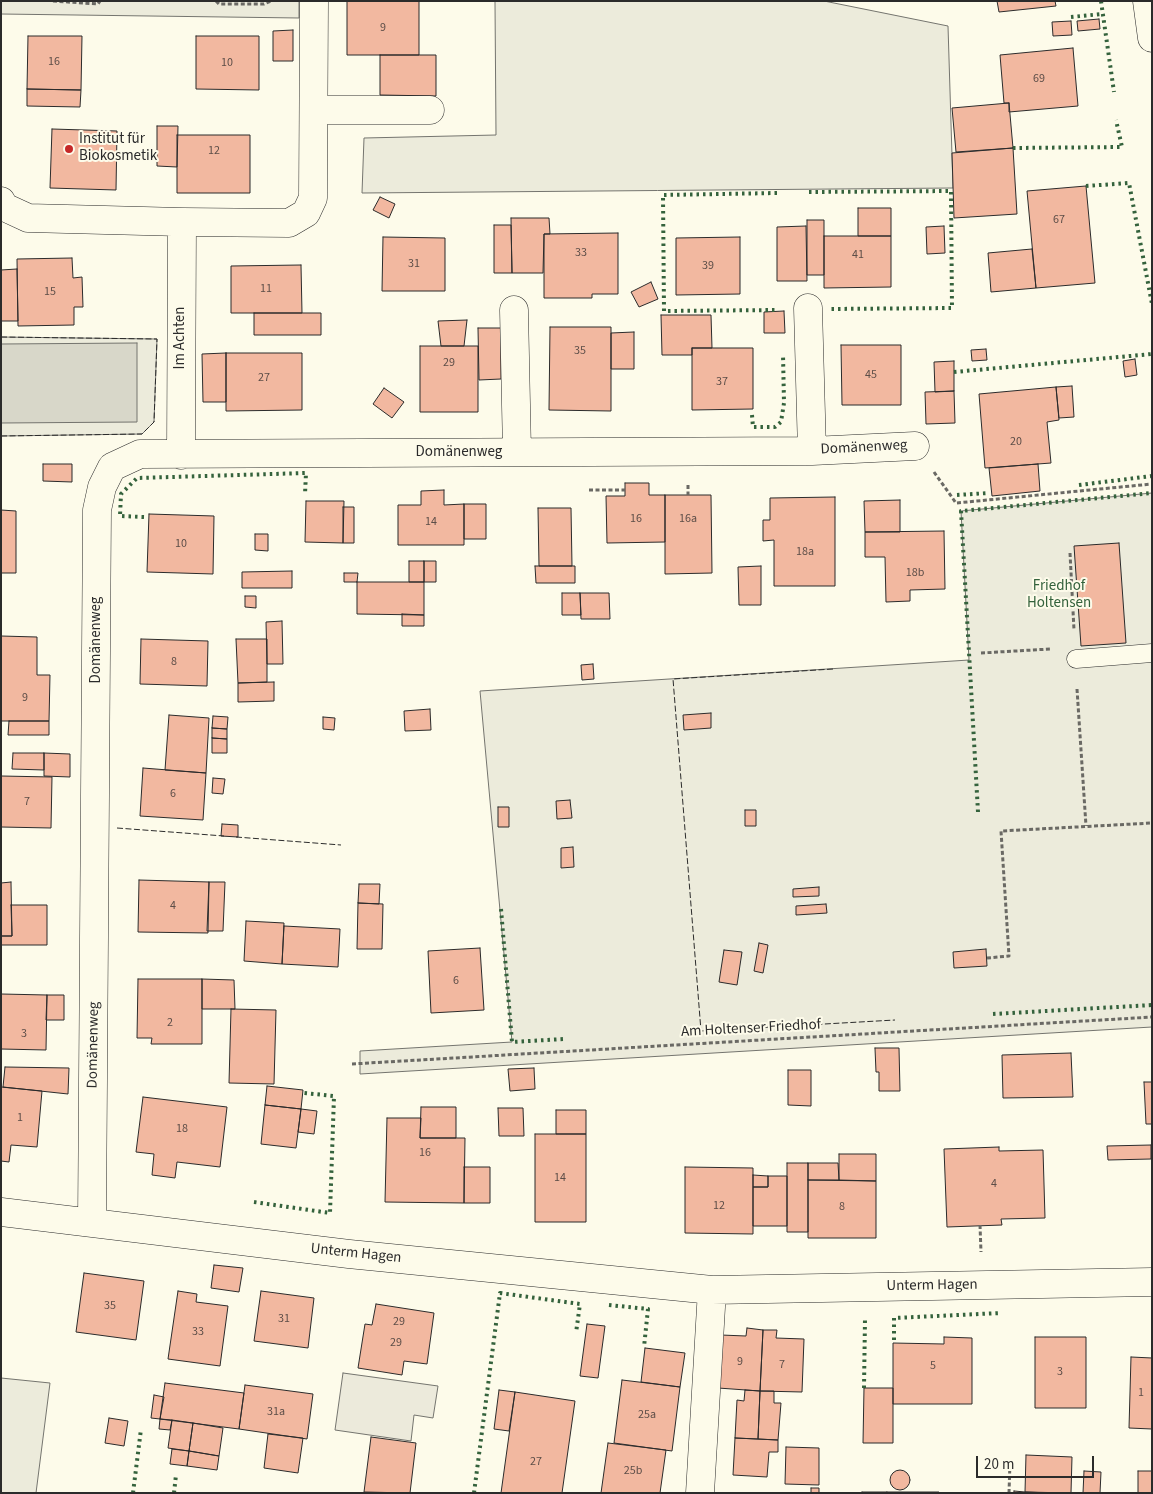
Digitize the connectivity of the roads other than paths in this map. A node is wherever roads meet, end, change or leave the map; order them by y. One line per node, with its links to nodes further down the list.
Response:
1 (314, 1): 4 (street)
2 (1147, 1): 3 (street)
3 (1152, 38)
4 (314, 110): 5 (street); 7 (street)
5 (430, 110)
6 (1, 201): 7 (street)
7 (182, 222): 13 (street, Im Achten)
8 (808, 308): 11 (street, Domänenweg)
9 (514, 310): 12 (street, Domänenweg)
10 (915, 446): 11 (street, Domänenweg)
11 (812, 451): 12 (street, Domänenweg)
12 (516, 452): 13 (street, Domänenweg)
13 (181, 454): 17 (street, Domänenweg)
14 (1152, 653): 15 (lane)
15 (1076, 659)
16 (1, 1212): 17 (street, Unterm Hagen)
17 (92, 1222): 19 (street, Unterm Hagen)
18 (1152, 1282): 19 (street, Unterm Hagen)
19 (712, 1290): 20 (street)
20 (700, 1493)

